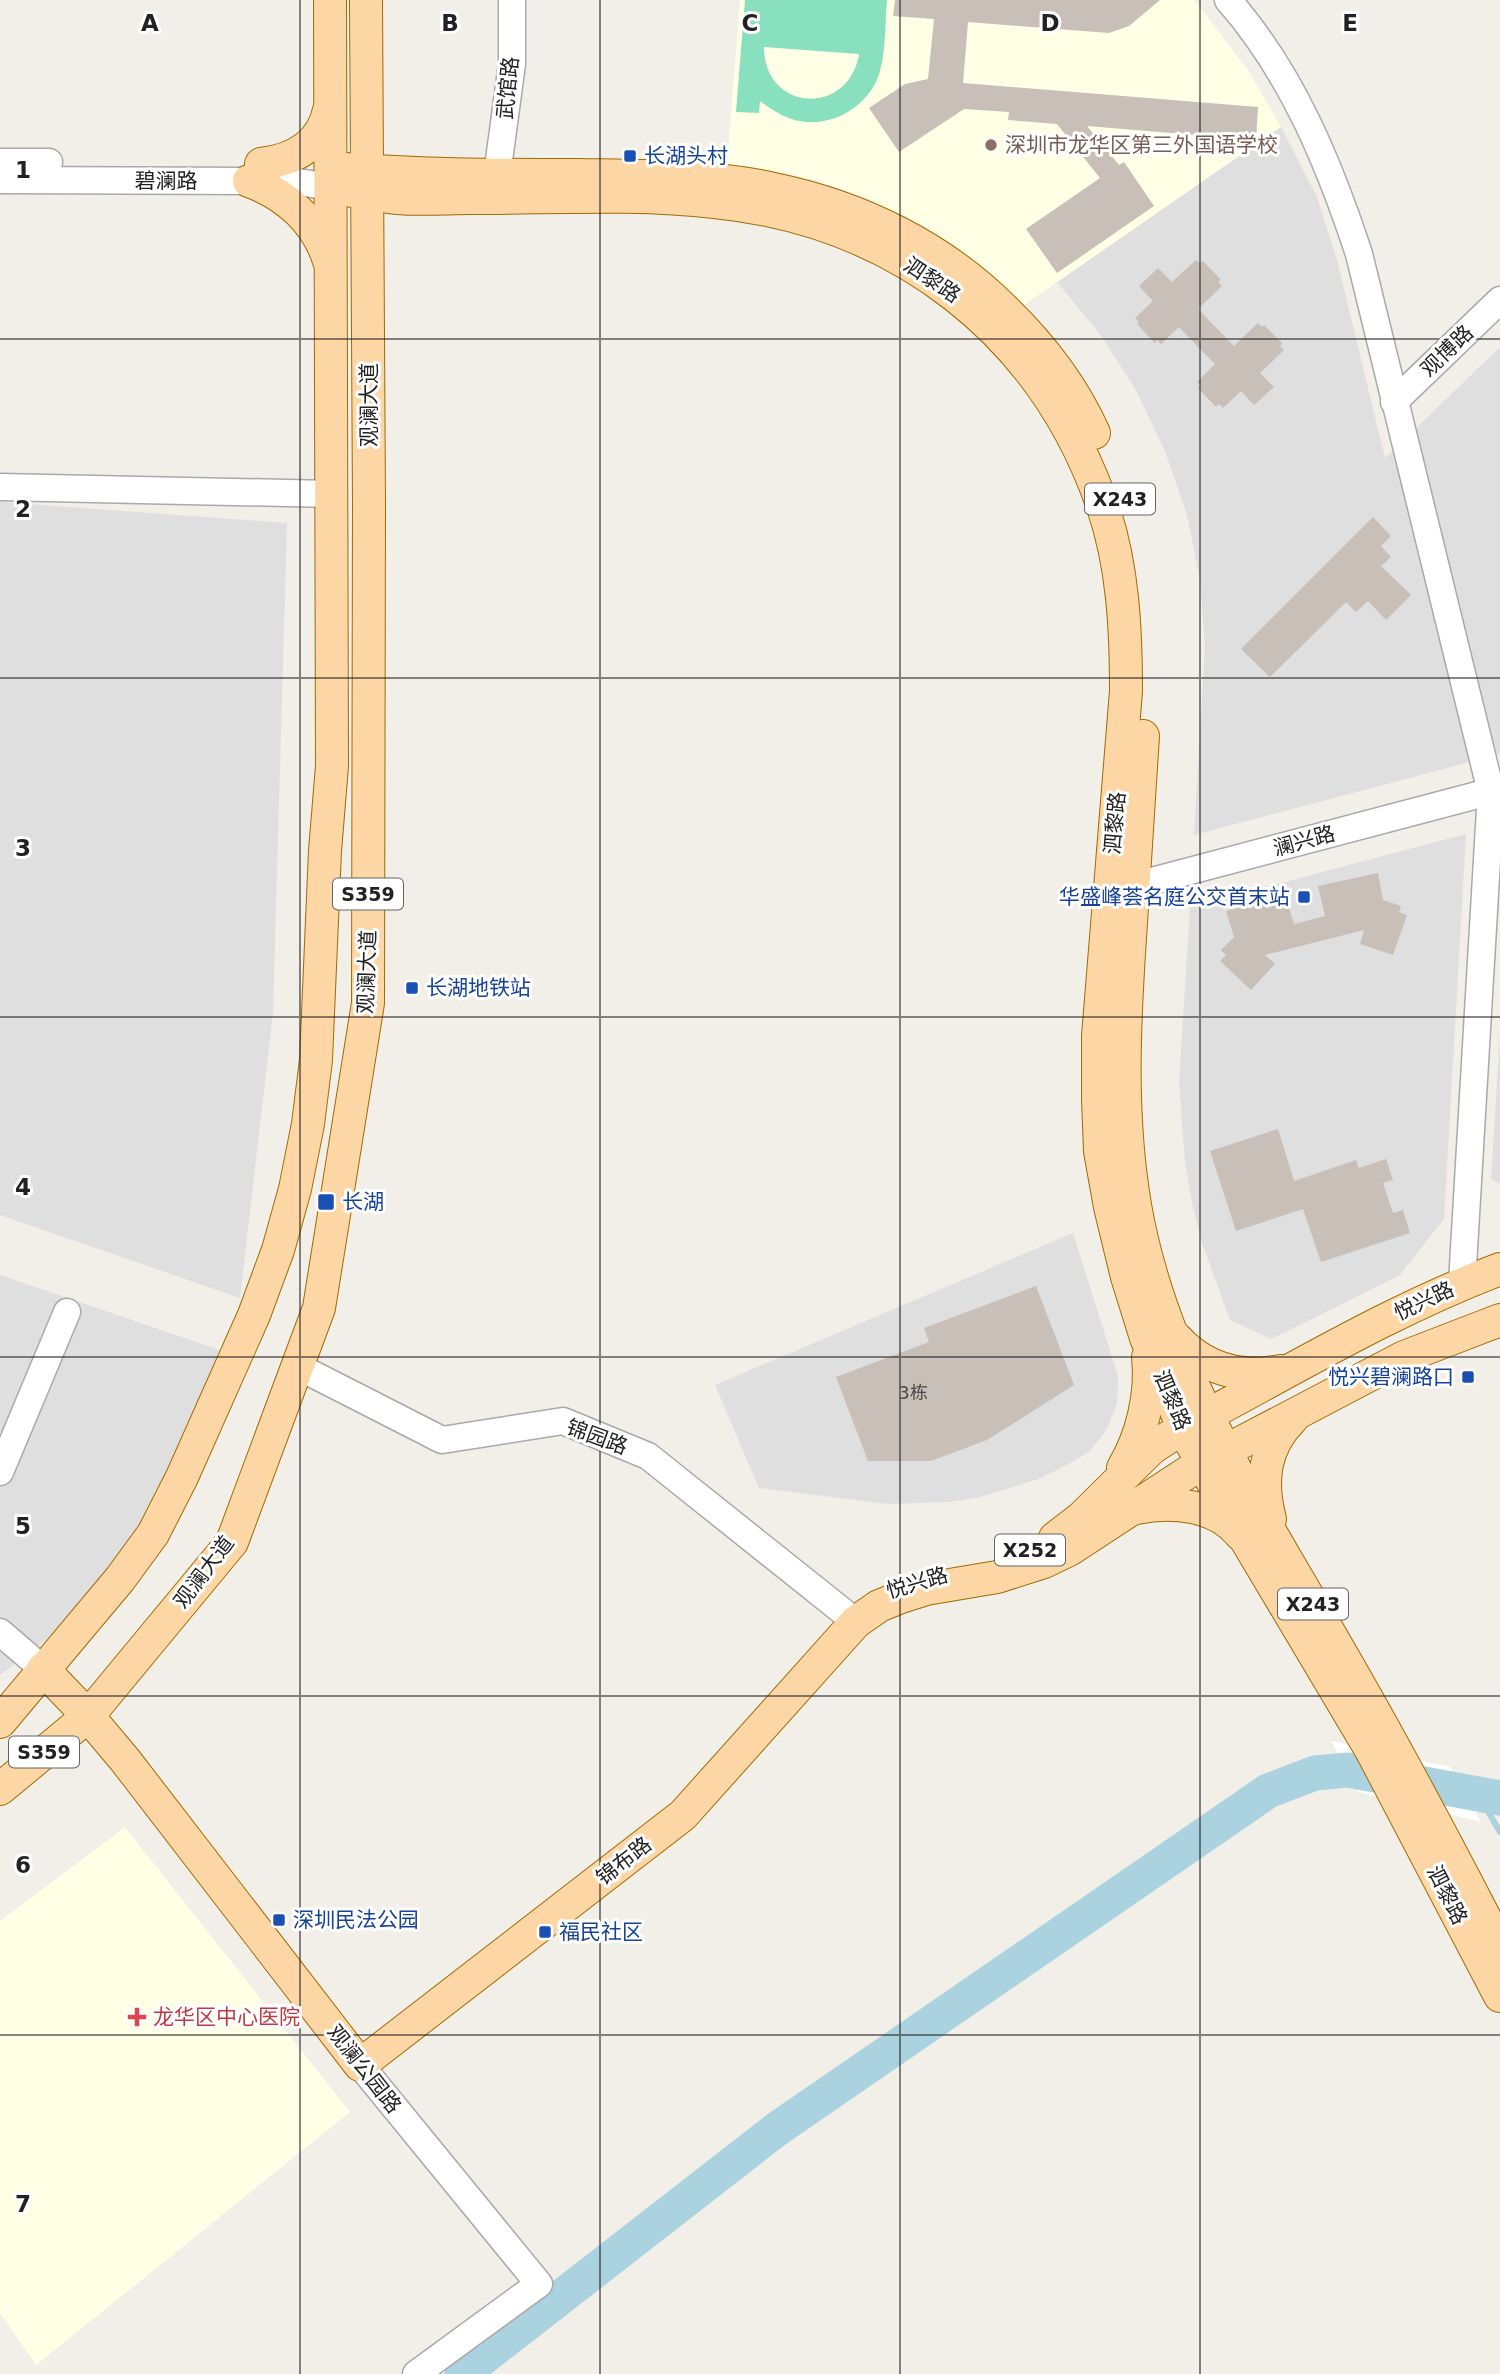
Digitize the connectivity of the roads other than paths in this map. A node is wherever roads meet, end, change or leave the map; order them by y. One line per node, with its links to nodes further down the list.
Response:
1 (330, 0): 6 (main road, 观澜大道 / S359)
2 (366, 0): 5 (main road, 观澜大道 / S359)
3 (512, 0): 9 (street, 武馆路)
4 (1228, 0): 17 (street)
5 (366, 102): 12 (main road, 观澜大道 / S359); 13 (main road)
6 (330, 105): 8 (main road); 10 (main road, 观澜大道 / S359)
7 (0, 162): 8 (street, 碧澜路)
8 (255, 173): 10 (street, 碧澜路); 11 (street, 碧澜路); 15 (main road)
9 (497, 175): 13 (main road, 泗黎路 / X243); 21 (main road, 泗黎路 / X243)
10 (331, 178): 12 (main road, 泗黎路 / X243); 15 (main road, 观澜大道 / S359)
11 (0, 180)
12 (367, 182): 13 (main road, 泗黎路 / X243); 14 (main road, 观澜大道 / S359)
13 (435, 186): 14 (main road); 21 (main road, 泗黎路 / X243)
14 (368, 263): 27 (main road, 观澜大道 / S359)
15 (331, 270): 19 (main road, 观澜大道 / S359)
16 (1500, 300): 17 (street, 观博路)
17 (1394, 402): 20 (street)
18 (0, 488): 19 (street)
19 (332, 494): 38 (main road, 观澜大道 / S359)
20 (1496, 790): 21 (street, 澜兴路); 23 (street)
21 (1121, 890): 26 (main road, 泗黎路 / X243)
22 (1500, 1269): 23 (main road, 悦兴路 / X252)
23 (1462, 1283): 28 (main road, 悦兴路 / X252)
24 (67, 1312): 32 (street)
25 (1500, 1320): 29 (main road, 悦兴路 / X252)
26 (1159, 1335): 28 (main road); 30 (main road, 泗黎路 / X243); 33 (main road)
27 (297, 1366): 36 (street, 锦园路); 39 (main road, 观澜大道 / S359)
28 (1292, 1369): 30 (main road, 悦兴路 / X252)
29 (1297, 1413): 31 (main road, 悦兴路 / X252); 35 (main road)
30 (1194, 1422): 31 (main road, 泗黎路 / X243); 33 (main road, 悦兴路 / X252)
31 (1214, 1457): 34 (main road, 悦兴路 / X252); 35 (main road, 泗黎路 / X243)
32 (0, 1472)
33 (1112, 1486): 36 (main road, 悦兴路 / X252)
34 (1116, 1518): 35 (main road); 36 (main road, 悦兴路 / X252)
35 (1263, 1544): 42 (main road, 泗黎路 / X243)
36 (856, 1622): 45 (main road, 锦布路 / X252)
37 (0, 1632): 38 (street)
38 (43, 1669): 39 (main road, 观澜公园路); 40 (main road, 观澜大道 / S359)
39 (88, 1716): 41 (main road, 观澜大道 / S359); 45 (main road, 观澜公园路)
40 (0, 1722)
41 (0, 1788)
42 (1414, 1806): 43 (main road, 泗黎路 / X243); 44 (main road, 泗黎路 / X243)
43 (1500, 1947)
44 (1500, 1996)
45 (360, 2065): 46 (street, 观澜公园路)
46 (416, 2374)

